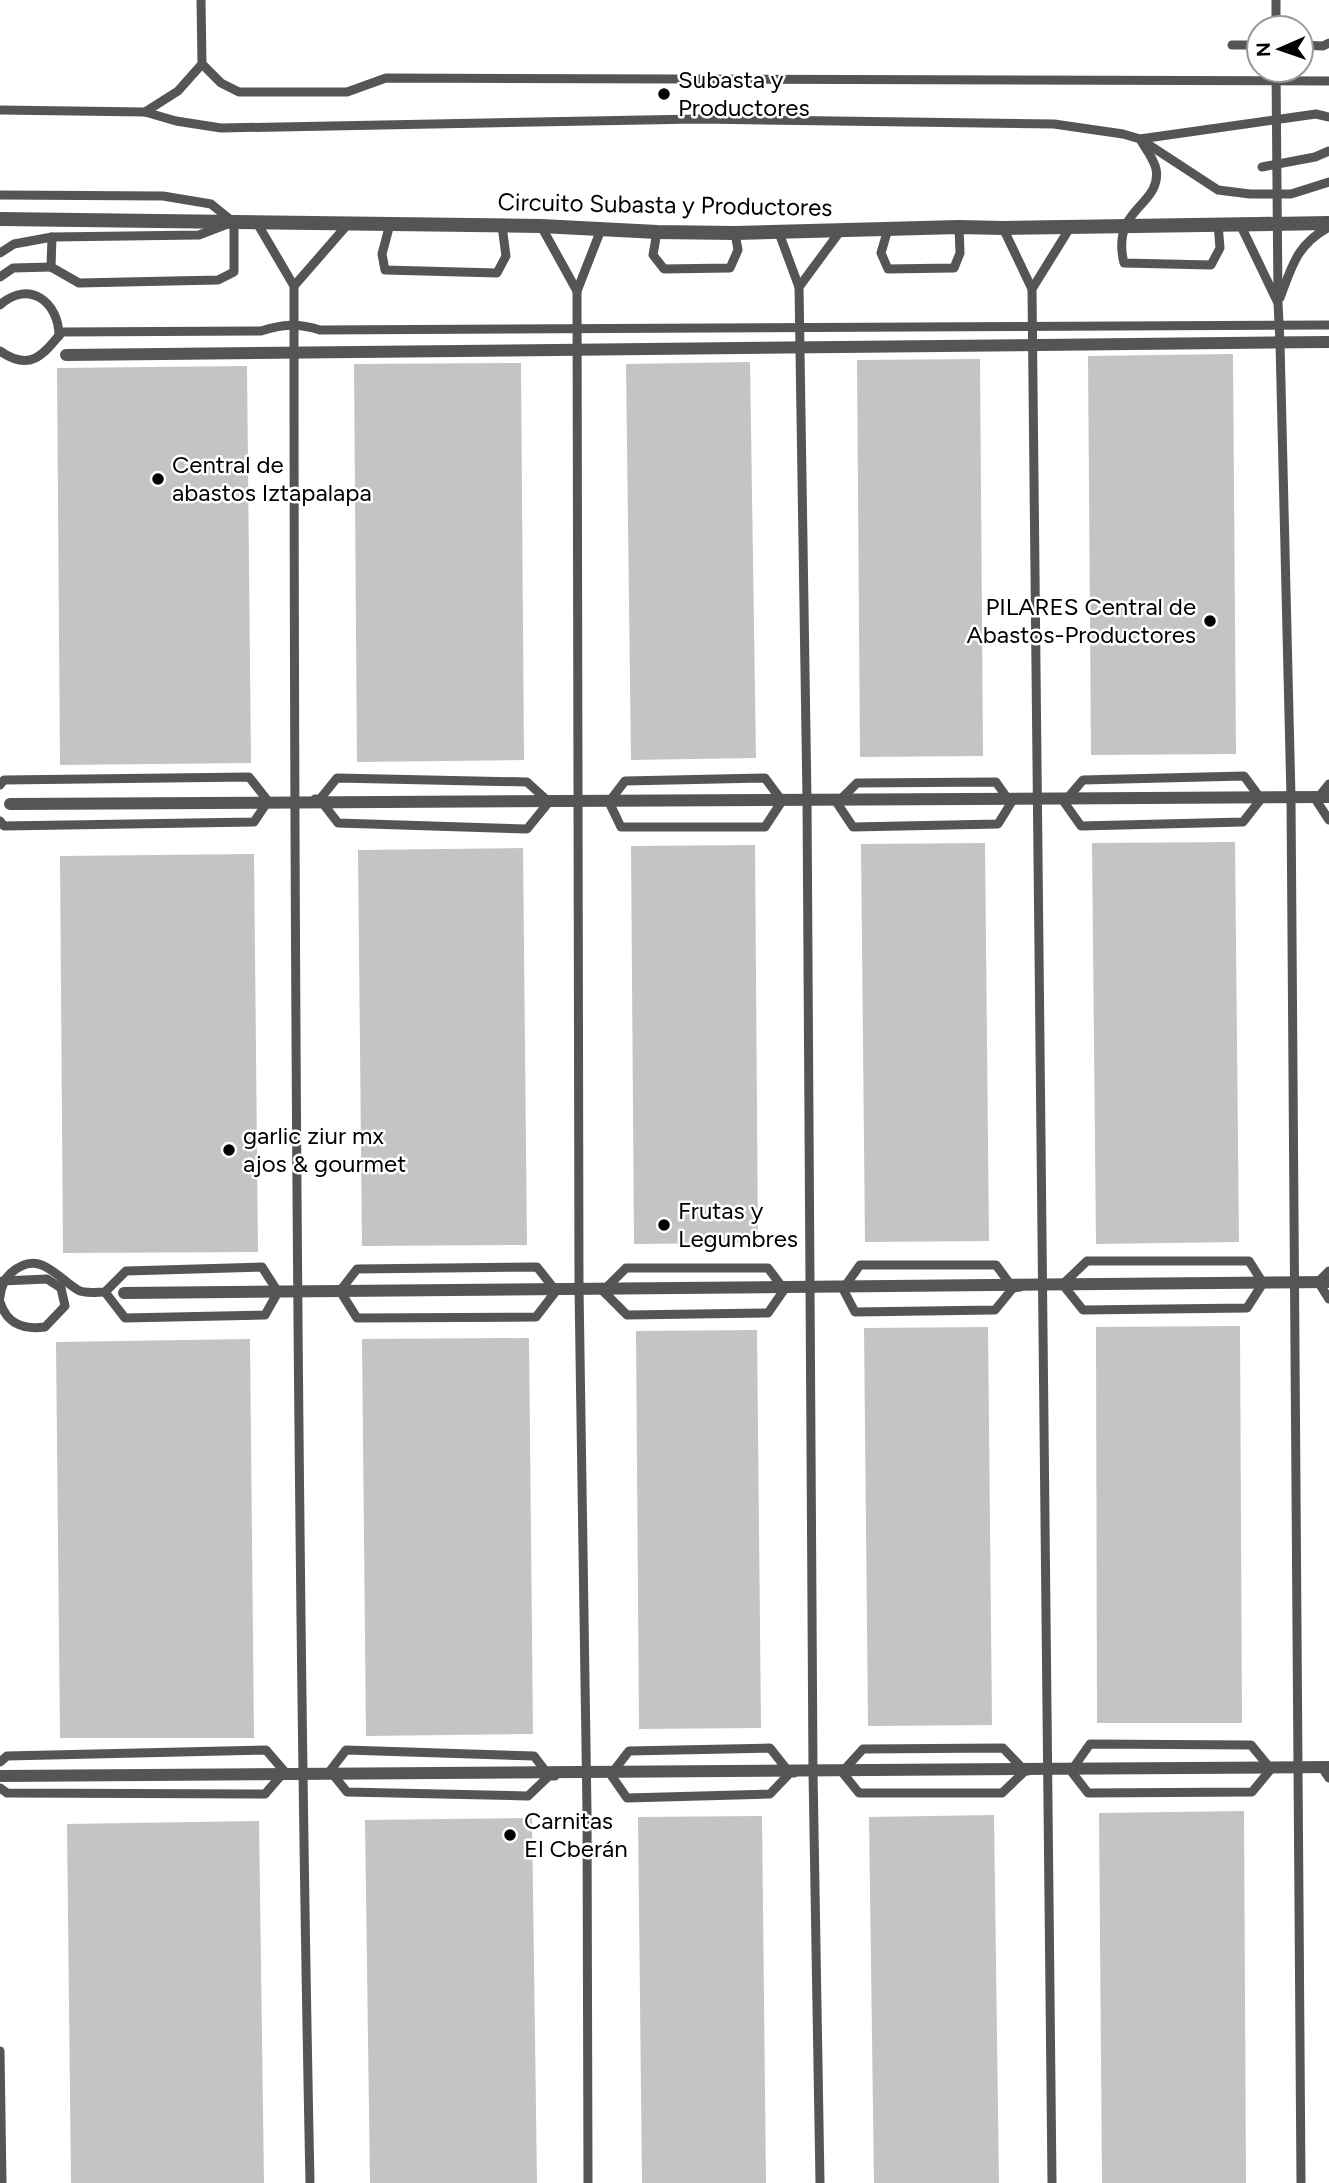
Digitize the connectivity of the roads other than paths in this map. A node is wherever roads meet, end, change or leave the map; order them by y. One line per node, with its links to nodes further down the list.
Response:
1 (201, 0): 4 (lane)
2 (1231, 45): 3 (lane)
3 (1245, 45)
4 (202, 64): 5 (lane); 8 (lane)
5 (1329, 81)
6 (1276, 84): 45 (lane)
7 (0, 110): 8 (lane)
8 (145, 112): 10 (lane)
9 (1329, 117): 10 (lane)
10 (1140, 139): 13 (lane); 22 (lane)
11 (1329, 151): 12 (lane)
12 (1262, 167)
13 (1329, 182)
14 (0, 195): 16 (lane)
15 (0, 219): 16 (street, Circuito Subasta y Productores)
16 (234, 222): 17 (street, Circuito Subasta y Productores); 35 (lane); 37 (lane)
17 (257, 223): 18 (street, Circuito Subasta y Productores); 39 (lane)
18 (348, 223): 19 (street, Circuito Subasta y Productores); 39 (lane)
19 (390, 224): 24 (street, Circuito Subasta y Productores); 24 (lane)
20 (1218, 224): 21 (street, Circuito Subasta y Productores); 22 (street, Circuito Subasta y Productores); 22 (lane)
21 (1240, 224): 23 (street, Circuito Subasta y Productores); 43 (lane)
22 (1126, 225): 26 (street, Circuito Subasta y Productores)
23 (1329, 225): 43 (lane)
24 (502, 226): 25 (street, Circuito Subasta y Productores)
25 (541, 226): 27 (street, Circuito Subasta y Productores); 42 (lane)
26 (1072, 226): 29 (street, Circuito Subasta y Productores); 41 (lane)
27 (601, 227): 32 (street, Circuito Subasta y Productores); 42 (lane)
28 (958, 227): 29 (street, Circuito Subasta y Productores); 30 (street, Circuito Subasta y Productores); 30 (lane)
29 (1003, 228): 41 (lane)
30 (888, 229): 31 (street, Circuito Subasta y Productores)
31 (841, 230): 34 (street, Circuito Subasta y Productores); 40 (lane)
32 (657, 232): 33 (street, Circuito Subasta y Productores); 33 (lane)
33 (736, 233): 34 (street, Circuito Subasta y Productores)
34 (779, 233): 40 (lane)
35 (52, 237): 36 (lane); 37 (lane)
36 (0, 253)
37 (51, 267): 38 (lane)
38 (0, 277)
39 (294, 286): 53 (lane)
40 (799, 287): 51 (lane)
41 (1032, 289): 49 (lane)
42 (577, 291): 50 (lane)
43 (1278, 303): 48 (lane)
44 (0, 305): 55 (lane)
45 (1278, 325): 46 (lane); 52 (lane)
46 (1329, 325)
47 (1329, 342): 48 (street)
48 (1280, 343): 49 (street); 58 (lane)
49 (1032, 345): 51 (street); 59 (lane)
50 (579, 348): 51 (street); 53 (street); 64 (lane)
51 (800, 348): 62 (lane)
52 (0, 351)
53 (294, 353): 54 (street); 70 (lane)
54 (66, 355)
55 (0, 361)
56 (1329, 784): 60 (lane)
57 (0, 785): 66 (lane)
58 (1291, 797): 59 (street); 60 (street); 78 (lane)
59 (1038, 798): 62 (street); 81 (lane)
60 (1323, 798): 63 (lane); 74 (lane)
61 (320, 799): 66 (lane); 67 (lane); 67 (lane)
62 (807, 799): 64 (street); 83 (lane)
63 (1261, 799): 69 (lane); 69 (lane)
64 (578, 800): 70 (street); 85 (lane)
65 (782, 801): 68 (lane); 68 (lane); 71 (lane)
66 (268, 802): 75 (lane)
67 (548, 802): 68 (lane)
68 (609, 802)
69 (1064, 802): 72 (lane)
70 (294, 803): 73 (street); 88 (lane)
71 (837, 803): 72 (lane); 72 (lane)
72 (1011, 803)
73 (10, 804)
74 (1329, 820)
75 (0, 821)
76 (1329, 1271): 79 (lane)
77 (0, 1281): 95 (lane)
78 (1294, 1282): 79 (street); 81 (street); 99 (lane)
79 (1324, 1282): 80 (lane); 96 (lane)
80 (1263, 1283): 82 (lane); 82 (lane)
81 (1042, 1284): 83 (street); 100 (lane)
82 (1063, 1285): 84 (lane)
83 (811, 1286): 85 (street); 103 (lane)
84 (1013, 1287): 86 (lane); 86 (lane)
85 (579, 1289): 88 (street); 107 (lane)
86 (843, 1289): 87 (lane)
87 (784, 1290): 91 (lane); 91 (lane)
88 (297, 1291): 94 (street); 110 (lane)
89 (340, 1291): 90 (lane); 90 (lane); 93 (lane)
90 (556, 1291): 91 (lane)
91 (603, 1291)
92 (105, 1292): 93 (lane); 93 (lane); 95 (lane)
93 (278, 1292)
94 (124, 1293)
95 (0, 1299)
96 (1329, 1299)
97 (0, 1762): 106 (lane)
98 (1327, 1766): 99 (street); 101 (lane); 114 (lane)
99 (1299, 1768): 100 (street); 122 (lane)
100 (1046, 1769): 103 (street); 121 (lane)
101 (1271, 1769): 105 (lane); 105 (lane)
102 (330, 1771): 106 (lane); 113 (lane); 113 (lane)
103 (813, 1771): 107 (street); 120 (lane)
104 (1025, 1771): 105 (lane); 108 (lane); 108 (lane)
105 (1071, 1771)
106 (285, 1772): 115 (lane)
107 (585, 1772): 110 (street); 119 (lane)
108 (842, 1772): 109 (lane)
109 (790, 1773): 111 (lane); 111 (lane)
110 (302, 1775): 112 (street); 118 (lane)
111 (611, 1775): 113 (lane)
112 (0, 1776)
113 (549, 1776)
114 (1329, 1778)
115 (0, 1788)
116 (0, 2051): 117 (lane)
117 (2, 2183)
118 (310, 2183)
119 (588, 2183)
120 (820, 2183)
121 (1052, 2183)
122 (1301, 2183)

